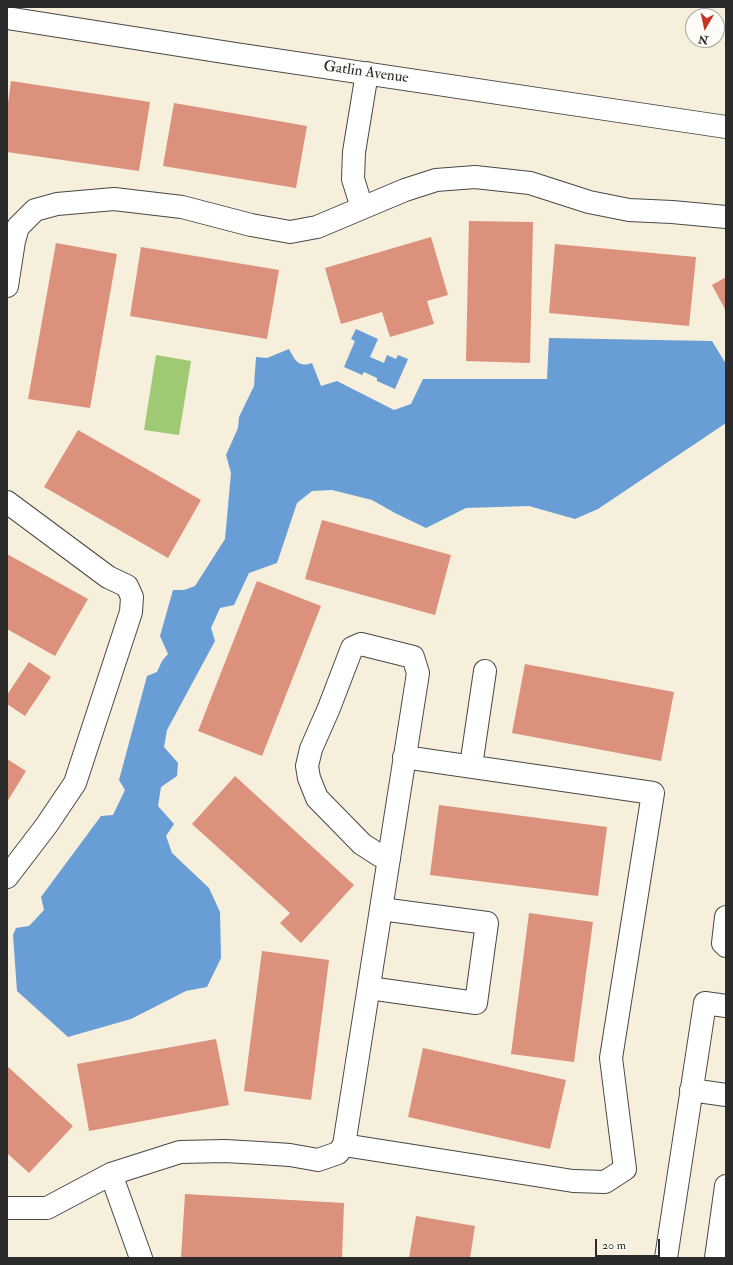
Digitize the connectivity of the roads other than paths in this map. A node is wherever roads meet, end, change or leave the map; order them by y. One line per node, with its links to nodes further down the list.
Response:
1 (7, 18): 2 (street, Gatlin Avenue)
2 (367, 73): 3 (street, Gatlin Avenue); 4 (street)
3 (726, 128)
4 (362, 208): 5 (street); 6 (street)
5 (726, 217)
6 (7, 286)
7 (7, 502): 12 (street)
8 (485, 672): 10 (street)
9 (404, 757): 10 (street); 11 (street); 11 (street)
10 (471, 766): 20 (street)
11 (389, 859): 13 (street)
12 (7, 877)
13 (381, 908): 16 (street); 16 (street)
14 (726, 917): 15 (street)
15 (726, 946)
16 (369, 988): 20 (street)
17 (726, 1006): 18 (street)
18 (691, 1090): 19 (street); 25 (street)
19 (726, 1095)
20 (344, 1145): 21 (street)
21 (111, 1174): 23 (street); 24 (street)
22 (726, 1186): 26 (street)
23 (7, 1208)
24 (141, 1258)
25 (666, 1258)
26 (716, 1258)

